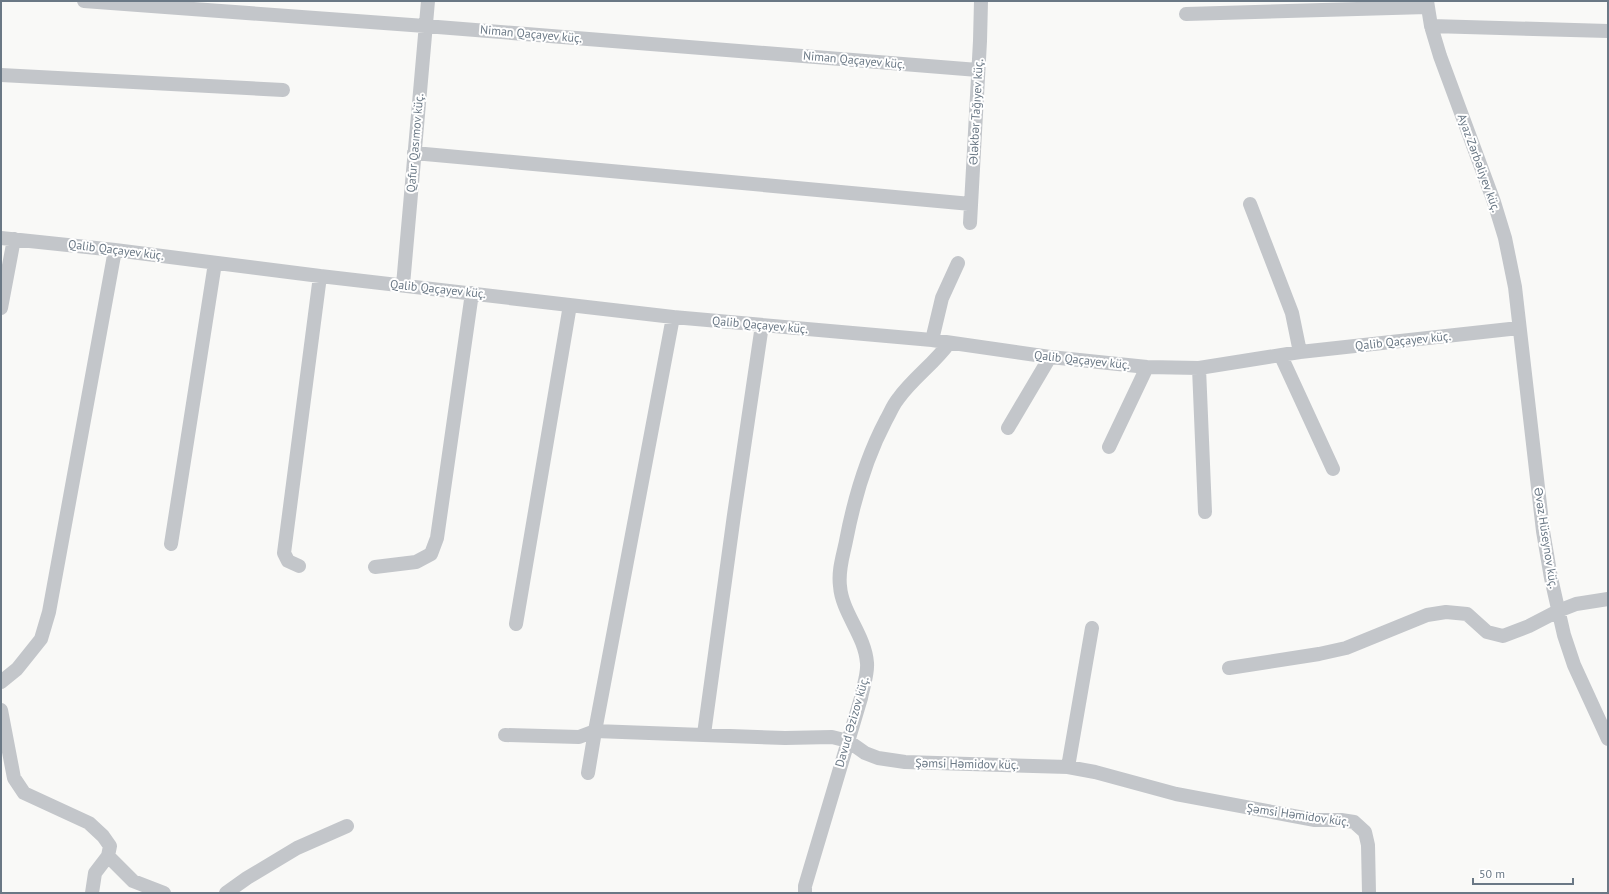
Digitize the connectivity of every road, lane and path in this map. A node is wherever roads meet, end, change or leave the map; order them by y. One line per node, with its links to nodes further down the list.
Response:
1 (84, 1): 6 (street, Niman Qaçayev küç.)
2 (428, 1): 6 (street, Qafur Qasımov küç.)
3 (981, 1): 9 (street, Ələkbər Tağıyev küç.)
4 (1427, 4): 5 (street); 7 (street, Ayaz Zərbəliyev küç.)
5 (1186, 14)
6 (425, 26): 9 (street, Niman Qaçayev küç.); 12 (street, Qafur Qasımov küç.)
7 (1431, 26): 8 (street); 27 (street, Ayaz Zərbəliyev küç.)
8 (1608, 31)
9 (978, 70): 13 (street, Ələkbər Tağıyev küç.)
10 (1, 75): 11 (street)
11 (284, 90)
12 (414, 152): 13 (street); 21 (street, Qafur Qasımov küç.)
13 (971, 204): 15 (street, Ələkbər Tağıyev küç.)
14 (1250, 204): 30 (street)
15 (970, 223)
16 (8, 238): 17 (street, Qalib Qaçayev küç.); 24 (street)
17 (115, 250): 18 (street, Qalib Qaçayev küç.); 47 (street)
18 (215, 263): 20 (street, Qalib Qaçayev küç.); 39 (street)
19 (958, 263): 28 (street)
20 (320, 276): 21 (street, Qalib Qaçayev küç.); 40 (street)
21 (403, 285): 22 (street, Qalib Qaçayev küç.)
22 (472, 293): 23 (street, Qalib Qaçayev küç.); 41 (street)
23 (570, 305): 25 (street, Qalib Qaçayev küç.); 44 (street)
24 (1, 308)
25 (673, 317): 26 (street, Qalib Qaçayev küç.); 49 (street)
26 (762, 325): 28 (street, Qalib Qaçayev küç.); 50 (street)
27 (1519, 328): 30 (street, Qalib Qaçayev küç.); 43 (street, Əvəz Hüseynov küç.)
28 (932, 340): 29 (street, Qalib Qaçayev küç.)
29 (949, 343): 32 (street, Qalib Qaçayev küç.); 53 (street, Davud Əzizov küç.)
30 (1300, 352): 31 (street, Qalib Qaçayev küç.)
31 (1281, 356): 34 (street, Qalib Qaçayev küç.); 37 (street)
32 (1050, 357): 33 (street, Qalib Qaçayev küç.); 35 (street)
33 (1147, 367): 34 (street, Qalib Qaçayev küç.); 36 (street)
34 (1199, 368): 38 (street)
35 (1008, 428)
36 (1109, 447)
37 (1333, 469)
38 (1205, 512)
39 (170, 544)
40 (299, 566)
41 (375, 567)
42 (1608, 599): 43 (street)
43 (1558, 611): 46 (street); 52 (street, Əvəz Hüseynov küç.)
44 (516, 624)
45 (1092, 628): 54 (street)
46 (1229, 668)
47 (1, 682)
48 (1, 710): 57 (street)
49 (595, 731): 50 (street, Şəmsi Həmidov küç.); 51 (street, Şəmsi Həmidov küç.); 55 (street)
50 (704, 734): 53 (street, Şəmsi Həmidov küç.)
51 (505, 735)
52 (1608, 739)
53 (848, 741): 54 (street, Şəmsi Həmidov küç.); 61 (street, Davud Əzizov küç.)
54 (1068, 767): 62 (street, Şəmsi Həmidov küç.)
55 (588, 773)
56 (347, 826): 60 (street)
57 (108, 856): 58 (street); 59 (street)
58 (92, 893)
59 (164, 893)
60 (226, 893)
61 (805, 893)
62 (1369, 893)

